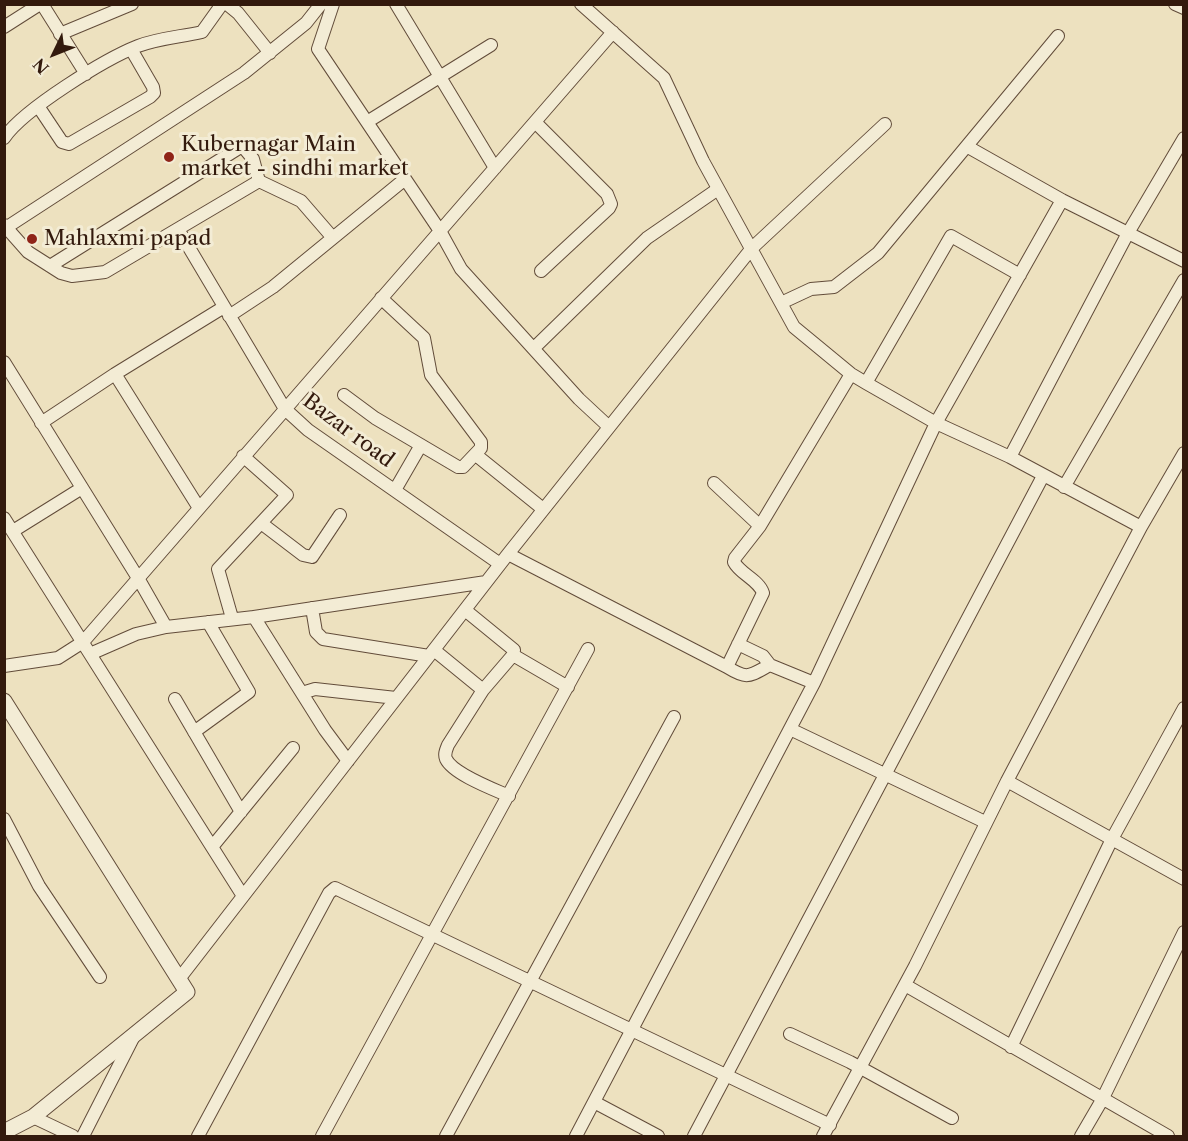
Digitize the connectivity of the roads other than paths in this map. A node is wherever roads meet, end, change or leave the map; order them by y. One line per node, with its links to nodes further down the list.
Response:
1 (41, 4): 10 (street); 12 (street)
2 (132, 4): 12 (street)
3 (224, 4): 15 (street); 16 (street)
4 (321, 4): 16 (street)
5 (333, 4): 20 (street)
6 (396, 4): 18 (street)
7 (581, 4): 11 (street)
8 (1175, 4): 9 (street)
9 (1184, 8)
10 (4, 27)
11 (613, 32): 21 (street); 29 (street)
12 (60, 34): 17 (street)
13 (1058, 36): 25 (street)
14 (491, 45): 18 (street)
15 (131, 49): 17 (street); 19 (street)
16 (270, 53): 31 (street)
17 (86, 74): 19 (street)
18 (440, 77): 20 (street); 26 (street)
19 (38, 106): 23 (street)
20 (367, 122): 27 (street)
21 (535, 122): 26 (street); 39 (street)
22 (885, 124): 36 (street)
23 (4, 138)
24 (1184, 138): 34 (street)
25 (968, 147): 30 (street); 43 (street)
26 (495, 168): 33 (street)
27 (405, 179): 33 (street); 35 (street)
28 (259, 181): 32 (street); 35 (street); 38 (street)
29 (718, 189): 36 (street); 45 (street)
30 (1062, 200): 34 (street); 40 (street)
31 (5, 227): 38 (street)
32 (178, 230): 38 (street); 44 (street, Bazar road)
33 (440, 231): 42 (street); 45 (street)
34 (1128, 233): 37 (street); 59 (street)
35 (333, 238): 44 (street)
36 (752, 248): 43 (street); 54 (street)
37 (1184, 261)
38 (50, 266)
39 (541, 271)
40 (1020, 275): 49 (street); 53 (street)
41 (1184, 280): 62 (street)
42 (381, 298): 51 (street); 57 (street)
43 (781, 303): 48 (street)
44 (227, 311): 47 (street); 51 (street, Bazar road)
45 (534, 348): 54 (street)
46 (4, 362): 52 (street)
47 (115, 374): 52 (street); 65 (street)
48 (851, 374): 49 (street); 70 (street)
49 (866, 383): 53 (street)
50 (344, 395): 55 (street)
51 (285, 409): 58 (street); 64 (street, Bazar road)
52 (41, 423): 63 (street)
53 (936, 423): 59 (street); 91 (street)
54 (608, 426): 66 (street)
55 (421, 445): 57 (street); 64 (street)
56 (1184, 453): 71 (street)
57 (476, 455): 66 (street)
58 (243, 456): 65 (street); 69 (street)
59 (1010, 457): 60 (street)
60 (1043, 476): 62 (street); 104 (street)
61 (714, 483): 70 (street)
62 (1064, 487): 71 (street)
63 (82, 488): 72 (street); 74 (street)
64 (395, 490): 73 (street, Bazar road)
65 (199, 508): 74 (street)
66 (543, 509): 73 (street)
67 (340, 516): 69 (street)
68 (4, 518): 72 (street)
69 (261, 523): 79 (street)
70 (760, 525): 83 (street)
71 (1141, 527): 105 (street)
72 (13, 531): 82 (street)
73 (504, 559): 75 (street); 90 (street, Bazar road)
74 (138, 578): 81 (street); 82 (street)
75 (486, 582): 76 (street); 77 (street)
76 (312, 608): 78 (street); 85 (street)
77 (465, 610): 85 (street); 87 (street)
78 (254, 617): 79 (street); 94 (street)
79 (232, 618): 80 (street)
80 (208, 622): 81 (street); 101 (street)
81 (166, 627): 86 (street)
82 (83, 642): 86 (street); 89 (street)
83 (738, 644): 88 (street); 90 (street)
84 (588, 650): 92 (street)
85 (431, 653): 93 (street); 95 (street)
86 (90, 654): 111 (street)
87 (513, 654): 92 (street); 93 (street)
88 (770, 665): 90 (street, Bazar road); 91 (street)
89 (4, 666)
90 (727, 667)
91 (814, 683): 100 (street)
92 (568, 687): 106 (street)
93 (483, 690): 106 (street)
94 (302, 693): 95 (street); 103 (street)
95 (396, 698): 103 (street)
96 (175, 699): 101 (street)
97 (4, 701): 117 (street)
98 (1184, 708): 110 (street)
99 (674, 717): 118 (street)
100 (790, 729): 104 (street); 120 (street)
101 (194, 732): 107 (street)
102 (293, 748): 107 (street)
103 (348, 761): 113 (street)
104 (886, 775): 109 (street); 125 (street)
105 (1007, 781): 109 (street); 110 (street)
106 (508, 796): 115 (street)
107 (241, 812): 111 (street)
108 (4, 819): 116 (street)
109 (986, 822): 119 (street)
110 (1112, 839): 112 (street); 123 (street)
111 (212, 847): 113 (street)
112 (1184, 879)
113 (243, 896): 117 (street)
114 (1184, 932): 126 (street)
115 (432, 936): 118 (street); 134 (street); 135 (street)
116 (100, 976)
117 (179, 979): 121 (street)
118 (531, 982): 120 (street); 136 (street)
119 (905, 985): 123 (street); 124 (street)
120 (633, 1030): 125 (street); 127 (street)
121 (135, 1034): 128 (street); 133 (street)
122 (790, 1034): 124 (street)
123 (1011, 1047): 126 (street)
124 (860, 1068): 129 (street); 130 (street)
125 (727, 1076): 130 (street); 139 (street)
126 (1102, 1100): 141 (street); 142 (street)
127 (594, 1102): 137 (street); 138 (street)
128 (33, 1116): 131 (street); 132 (street)
129 (952, 1118)
130 (830, 1125): 140 (street)
131 (4, 1132)
132 (73, 1137)
133 (83, 1137)
134 (198, 1137)
135 (322, 1137)
136 (446, 1137)
137 (576, 1137)
138 (658, 1137)
139 (694, 1137)
140 (823, 1137)
141 (1082, 1137)
142 (1168, 1137)

